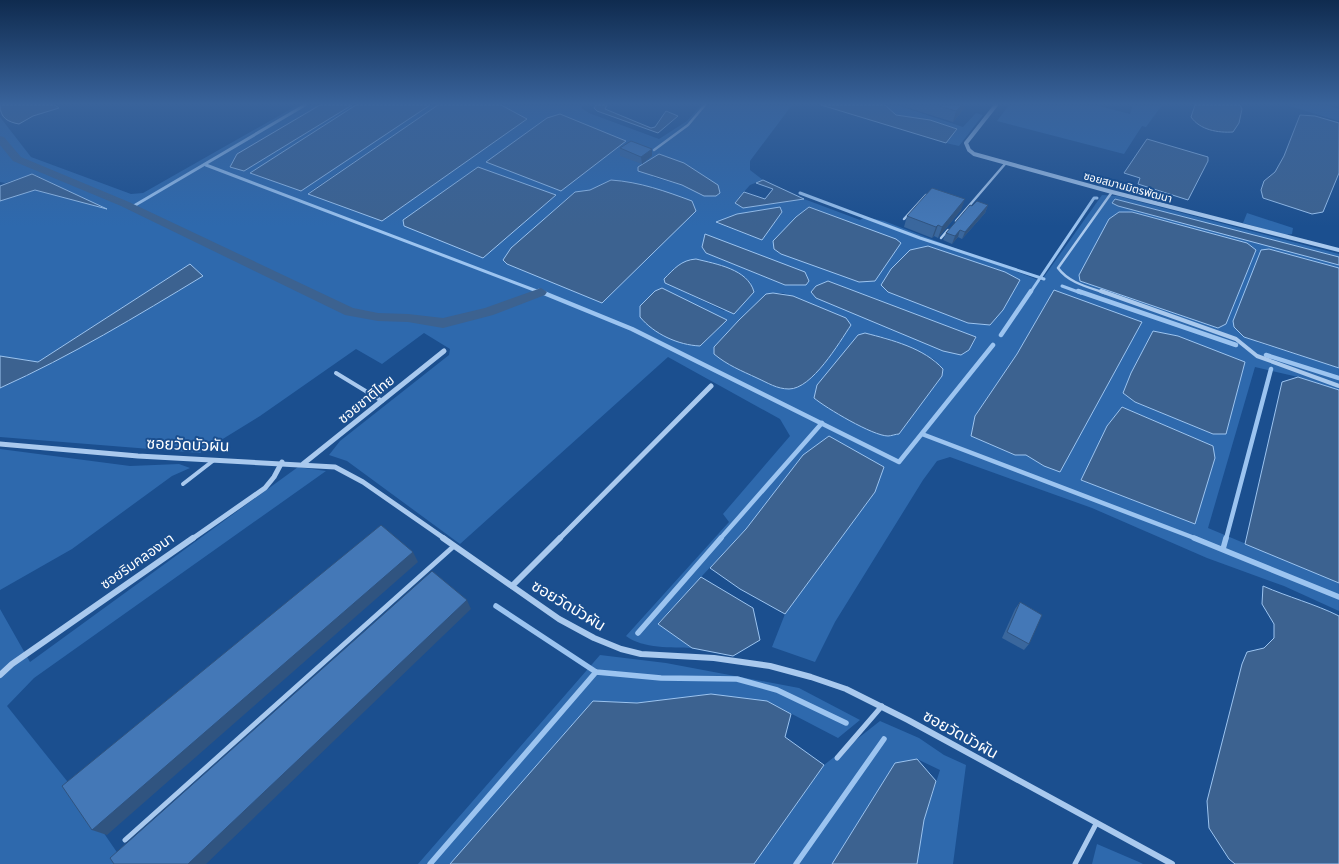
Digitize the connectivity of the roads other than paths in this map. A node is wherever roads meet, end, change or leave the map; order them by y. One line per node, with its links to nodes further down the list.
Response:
1 (660, 145): 3 (lane)
2 (967, 145): 4 (street, ซอยสมานมิตรพัฒนา)
3 (654, 150)
4 (1005, 164): 5 (street, ซอยสมานมิตรพัฒนา); 8 (lane)
5 (1112, 192): 11 (street, ซอยสมานมิตรพัฒนา); 15 (lane)
6 (934, 198): 9 (lane)
7 (958, 206): 8 (lane)
8 (966, 209): 10 (lane)
9 (904, 219)
10 (942, 238)
11 (1339, 250)
12 (444, 351): 16 (street, ซอยชาติไทย)
13 (336, 373): 16 (lane)
14 (711, 386): 23 (street)
15 (1339, 386)
16 (382, 401): 20 (street, ซอยชาติไทย)
17 (0, 444): 18 (street, ซอยวัดบัวผัน)
18 (214, 460): 19 (street, ซอยวัดบัวผัน); 21 (lane)
19 (282, 462): 20 (street, ซอยวัดบัวผัน); 24 (street, ซอยริมคลองนา)
20 (303, 464): 22 (street, ซอยวัดบัวผัน)
21 (183, 484)
22 (454, 546): 23 (street, ซอยวัดบัวผัน); 28 (lane)
23 (512, 586): 25 (street, ซอยวัดบัวผัน)
24 (0, 676)
25 (882, 706): 26 (lane); 27 (street, ซอยวัดบัวผัน)
26 (837, 758)
27 (1096, 824): 29 (lane); 30 (street, ซอยวัดบัวผัน)
28 (126, 840)
29 (1075, 864)
30 (1172, 864)

